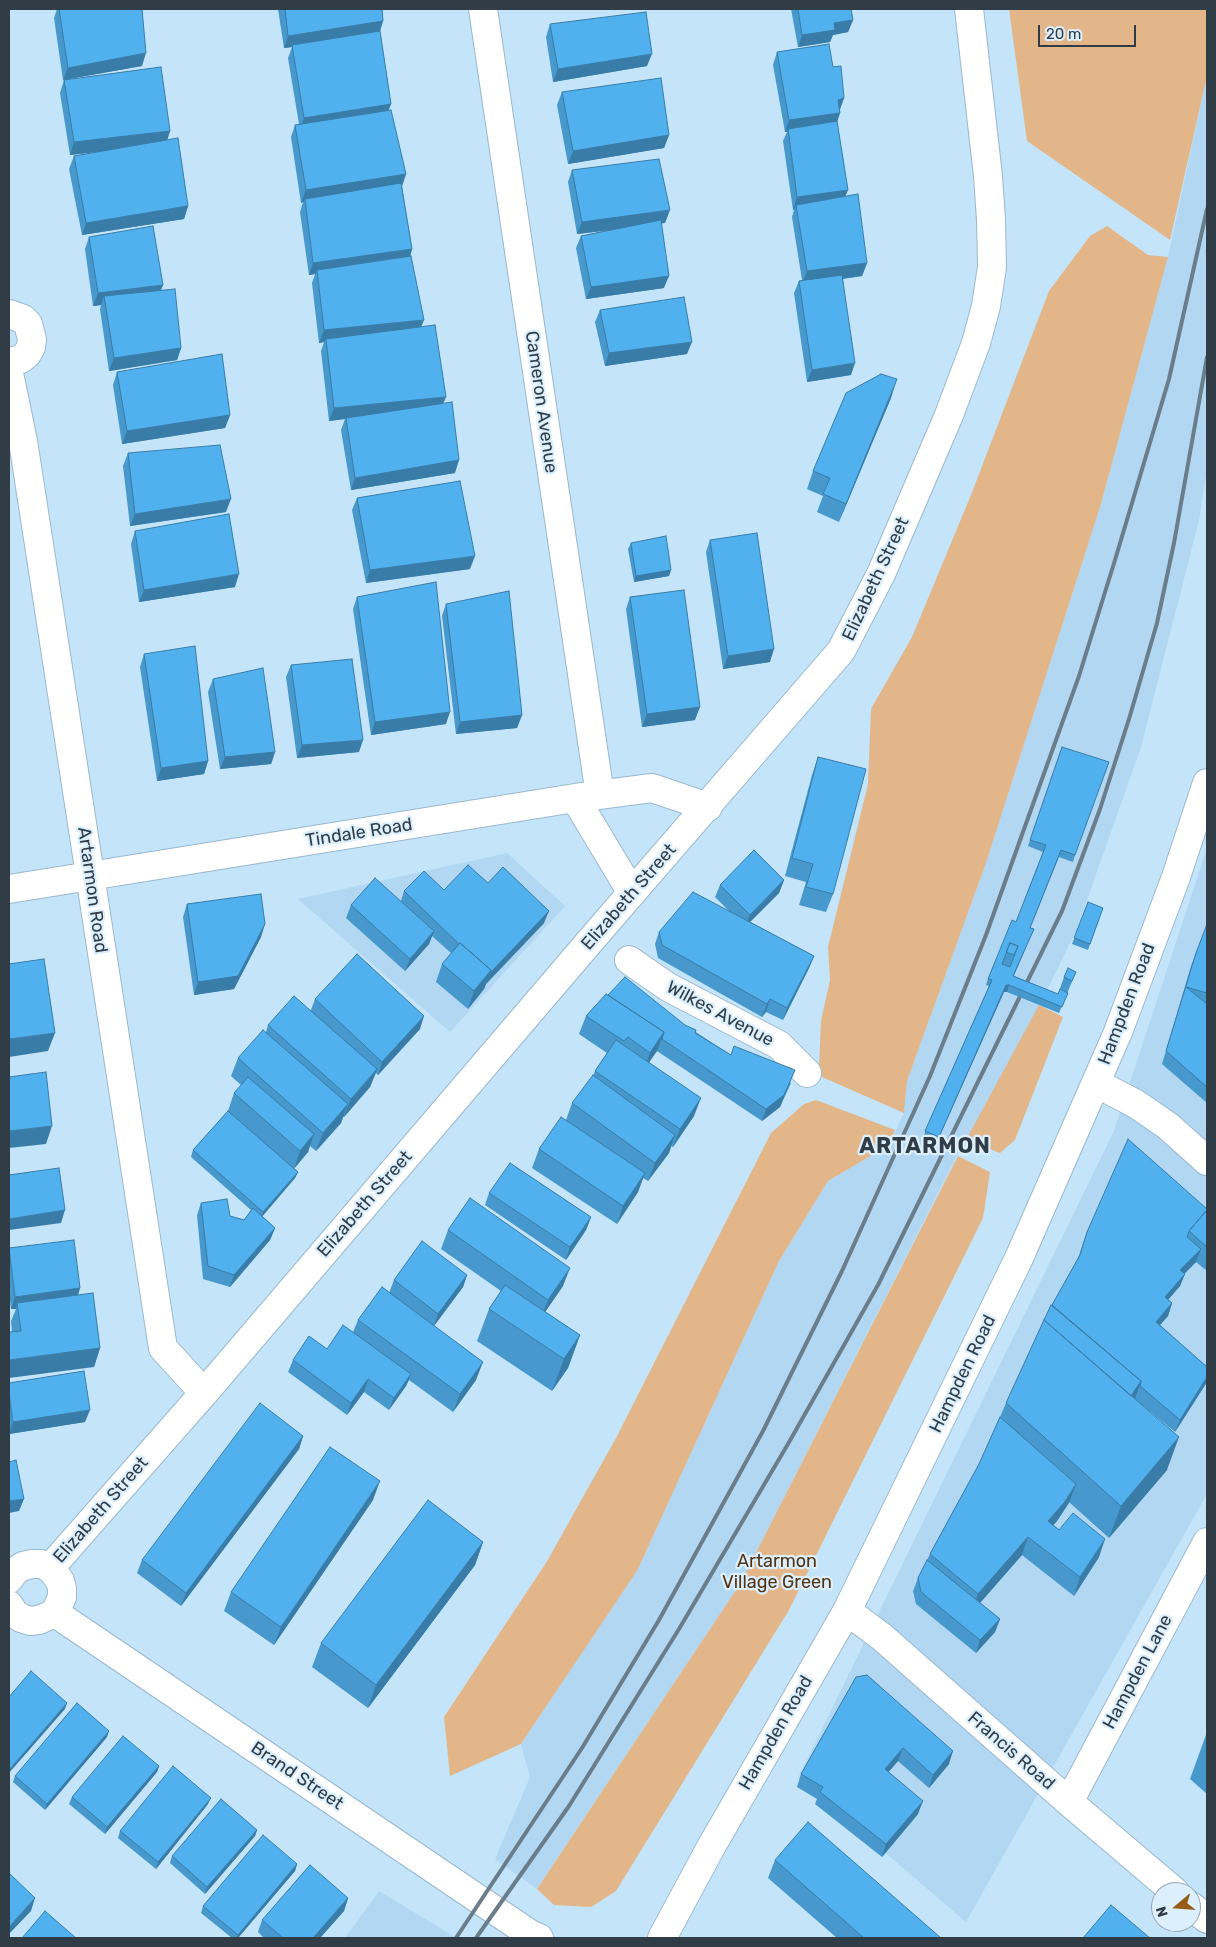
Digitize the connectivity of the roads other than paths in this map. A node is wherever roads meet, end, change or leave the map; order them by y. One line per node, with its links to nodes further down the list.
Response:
1 (483, 9): 7 (street, Cameron Avenue)
2 (969, 9): 8 (street, Elizabeth Street)
3 (9, 314): 4 (street)
4 (9, 362)
5 (9, 373): 9 (street, Artarmon Road)
6 (1207, 783): 14 (street, Hampden Road)
7 (588, 797): 8 (street, Tindale Road); 9 (street, Tindale Road); 11 (street)
8 (708, 806): 11 (street, Elizabeth Street)
9 (90, 876): 10 (street, Tindale Road); 16 (street, Artarmon Road)
10 (9, 889)
11 (632, 893): 16 (street, Elizabeth Street)
12 (629, 960): 13 (street, Wilkes Avenue)
13 (807, 1073)
14 (1096, 1083): 15 (street); 20 (street, Hampden Road)
15 (1207, 1161)
16 (204, 1393): 18 (street, Elizabeth Street)
17 (1207, 1542): 23 (street, Hampden Lane)
18 (50, 1568): 19 (street); 22 (street)
19 (9, 1579)
20 (847, 1611): 23 (street, Francis Road); 26 (street, Hampden Road)
21 (10, 1612): 22 (street)
22 (55, 1613): 25 (street, Brand Street)
23 (1069, 1802): 24 (street, Francis Road)
24 (1163, 1882)
25 (539, 1938)
26 (662, 1938)

